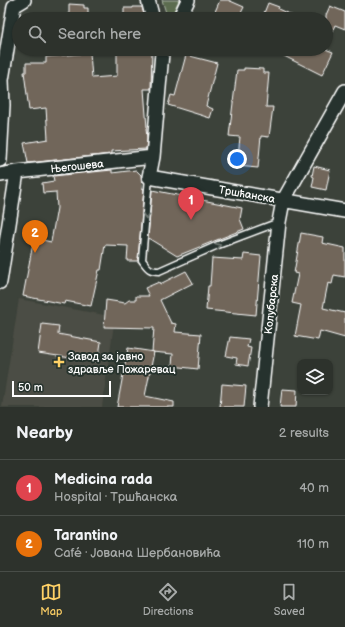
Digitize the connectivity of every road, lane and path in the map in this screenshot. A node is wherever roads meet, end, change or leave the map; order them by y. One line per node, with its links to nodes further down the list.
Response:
1 (24, 0): 4 (street)
2 (148, 0): 5 (street)
3 (188, 0): 6 (street)
4 (13, 12)
5 (151, 12)
6 (182, 12)
7 (12, 17): 9 (street)
8 (162, 56): 11 (street)
9 (1, 79): 12 (street)
10 (345, 91): 16 (street, Колубарска)
11 (153, 158): 13 (street, Његошева); 15 (street)
12 (0, 160)
13 (17, 172): 14 (street, Његошева); 19 (street)
14 (0, 175)
15 (150, 177): 16 (street, Тршћанска); 18 (lane, one-way to 18)
16 (283, 200): 17 (street, Тршћанска); 18 (street, Колубарска)
17 (345, 211)
18 (279, 222): 20 (street, Колубарска)
19 (0, 282)
20 (260, 407)

